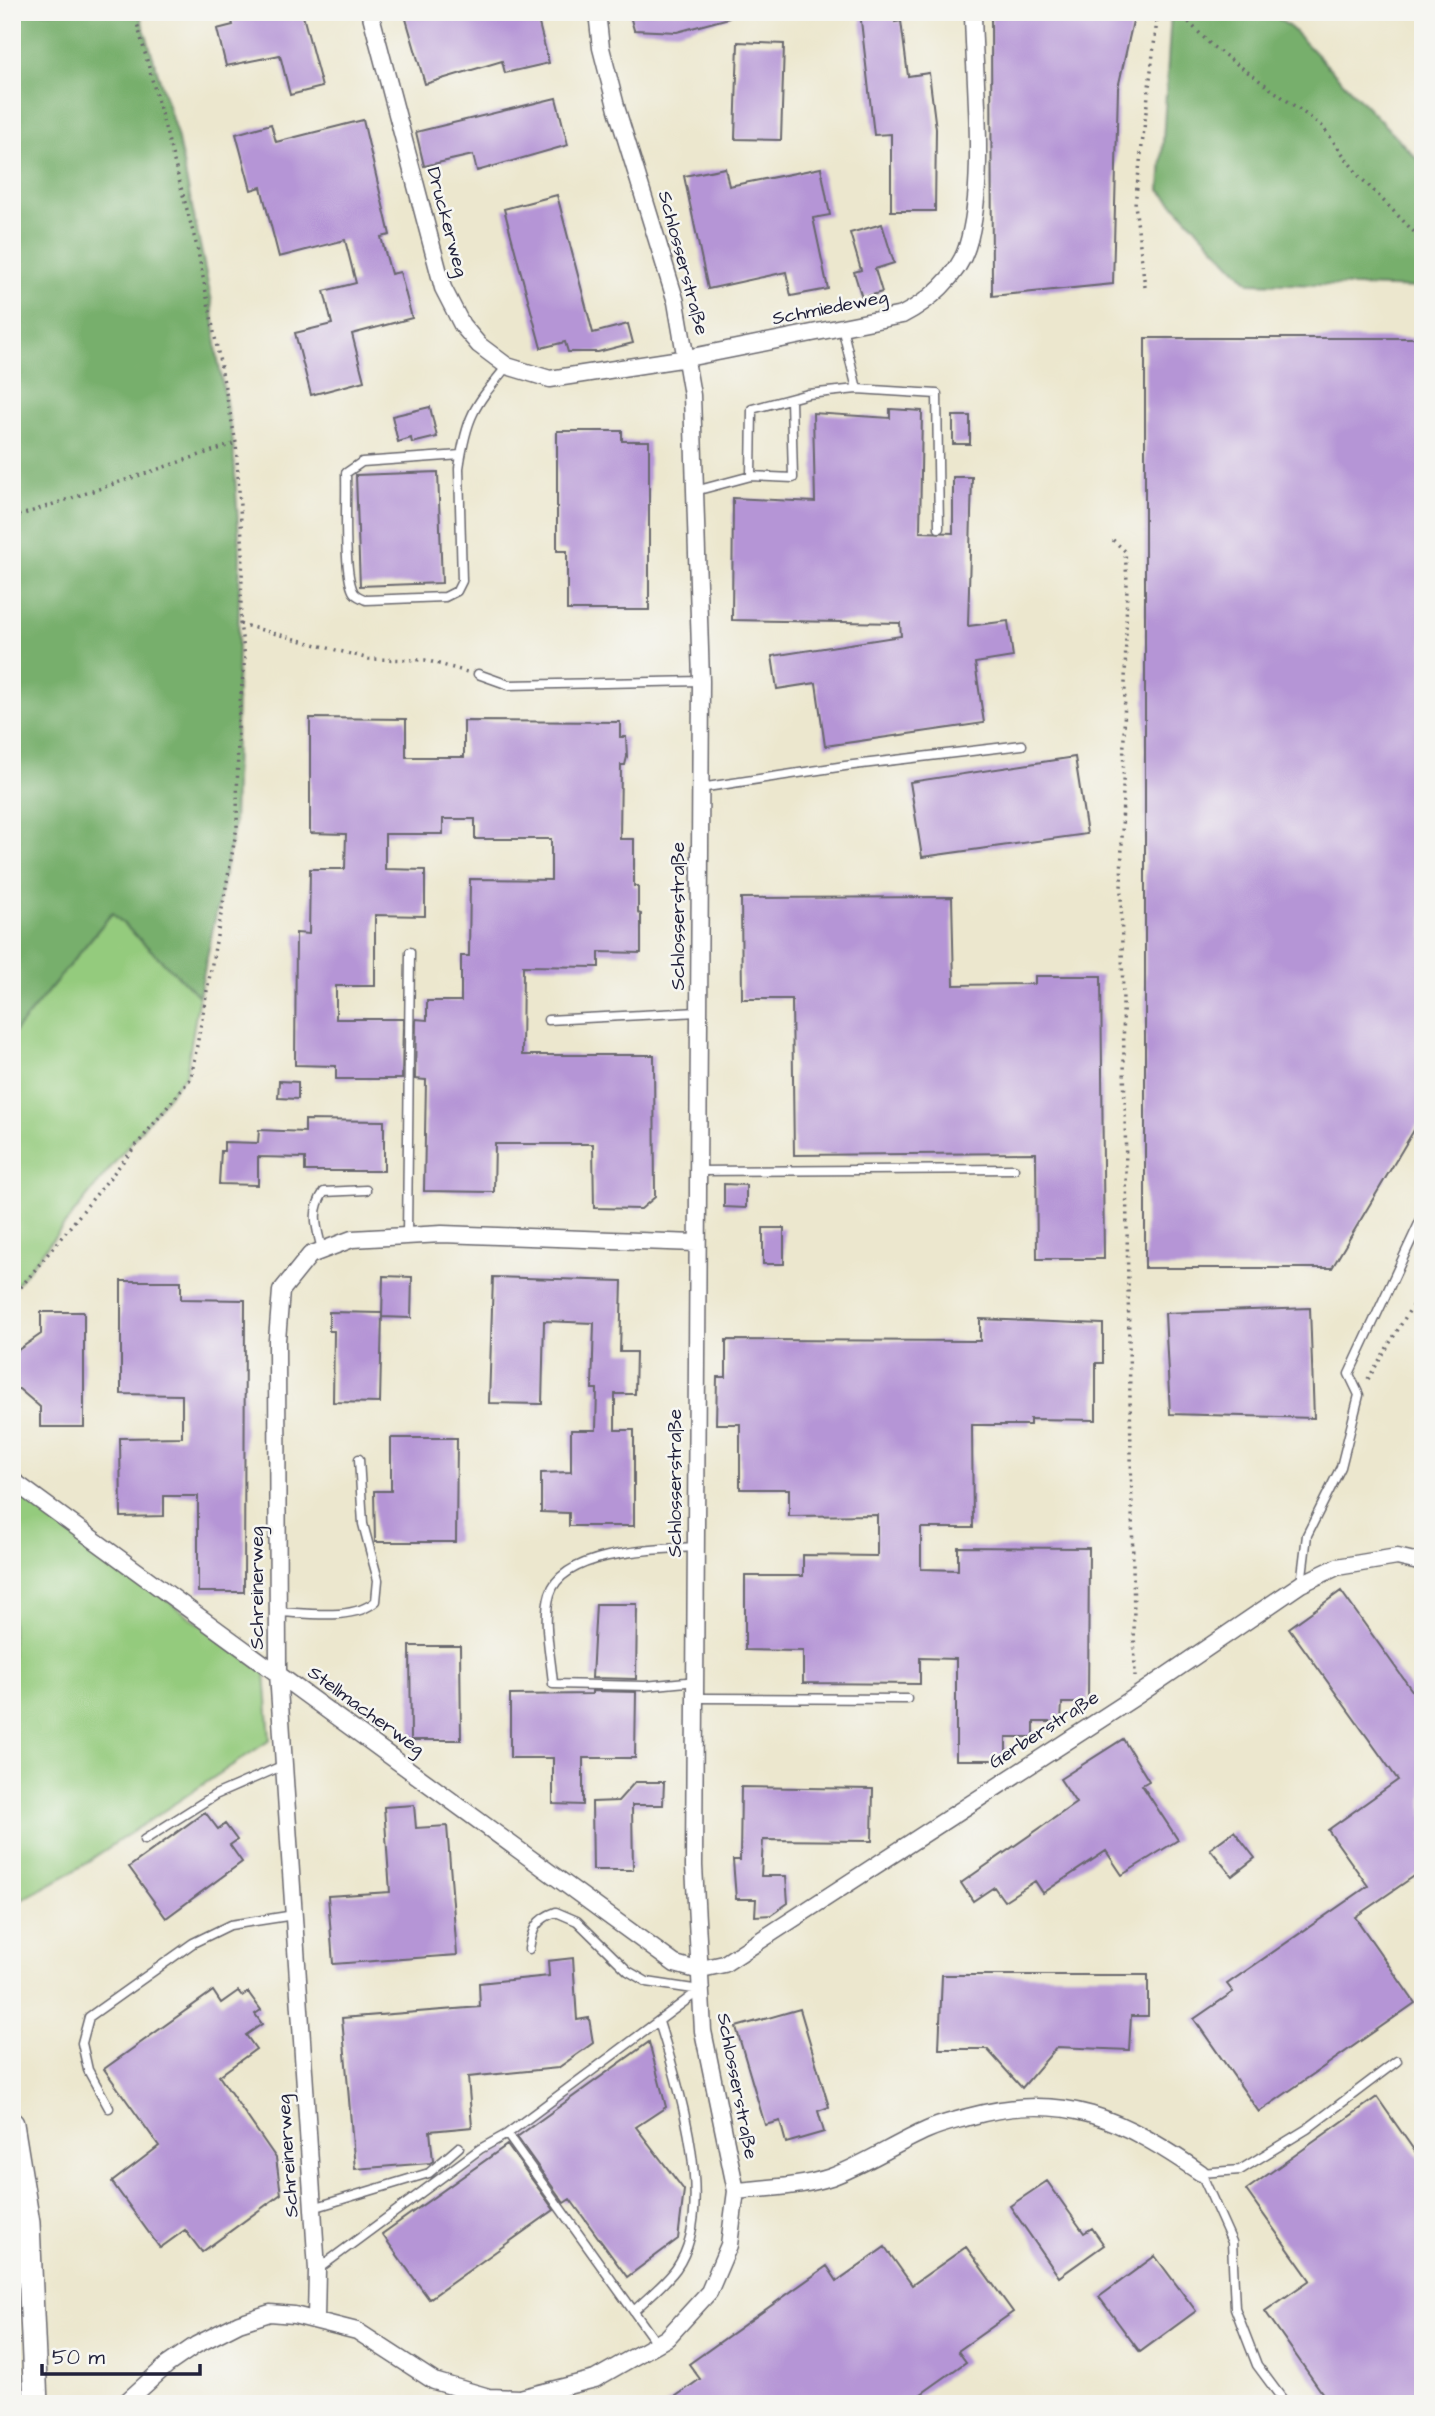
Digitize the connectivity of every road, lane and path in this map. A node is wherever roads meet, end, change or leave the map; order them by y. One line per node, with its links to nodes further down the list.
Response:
1 (134, 12): 14 (path)
2 (370, 12): 11 (street, Druckerweg)
3 (597, 12): 10 (street, Schlosserstraße)
4 (973, 12): 9 (street, Schmiedeweg)
5 (1158, 12): 8 (path)
6 (1179, 12): 7 (path)
7 (1423, 241)
8 (1145, 286)
9 (842, 327): 10 (street, Schmiedeweg); 12 (lane)
10 (687, 358): 11 (street, Druckerweg); 17 (street, Schlosserstraße)
11 (507, 366): 15 (lane)
12 (857, 389): 13 (lane); 19 (lane)
13 (791, 399): 16 (lane); 16 (lane)
14 (236, 443): 18 (path); 21 (path)
15 (461, 455): 15 (lane)
16 (751, 476): 17 (lane)
17 (695, 491): 23 (street, Schlosserstraße)
18 (12, 518)
19 (939, 528)
20 (1113, 540): 47 (path)
21 (240, 624): 22 (path); 37 (path)
22 (478, 674): 23 (lane)
23 (701, 681): 25 (street, Schlosserstraße)
24 (1022, 745): 25 (lane)
25 (700, 788): 27 (street, Schlosserstraße)
26 (410, 952): 33 (lane)
27 (698, 1012): 28 (lane); 30 (street, Schlosserstraße)
28 (548, 1020)
29 (1014, 1169): 30 (lane)
30 (696, 1171): 34 (street, Schlosserstraße)
31 (366, 1190): 35 (lane)
32 (1423, 1215): 38 (lane)
33 (407, 1236): 34 (street, Schreinerweg); 35 (street, Schreinerweg)
34 (696, 1243): 41 (street, Schlosserstraße)
35 (322, 1250): 44 (street, Schreinerweg)
36 (1423, 1288): 38 (path)
37 (12, 1298)
38 (1359, 1395): 43 (lane)
39 (359, 1459): 44 (lane)
40 (12, 1480): 45 (street, Stellmacherweg)
41 (696, 1547): 46 (street, Schlosserstraße); 46 (lane)
42 (1423, 1563): 43 (street, Gerberstraße)
43 (1301, 1584): 47 (street, Gerberstraße)
44 (278, 1612): 45 (street, Schreinerweg)
45 (278, 1673): 50 (street, Schreinerweg); 54 (street, Stellmacherweg)
46 (696, 1681): 48 (street, Schlosserstraße)
47 (1135, 1697): 54 (street, Gerberstraße)
48 (696, 1698): 49 (lane); 54 (street, Schlosserstraße)
49 (907, 1699)
50 (284, 1765): 51 (lane); 52 (street, Schreinerweg)
51 (144, 1840)
52 (294, 1915): 58 (lane); 64 (street, Schreinerweg)
53 (528, 1949): 55 (lane)
54 (697, 1970): 55 (street, Schlosserstraße)
55 (700, 1990): 56 (lane); 63 (street, Schlosserstraße)
56 (659, 2022): 60 (lane); 66 (lane)
57 (1397, 2061): 62 (lane)
58 (109, 2108)
59 (12, 2124): 71 (main road)
60 (507, 2134): 65 (lane); 66 (lane)
61 (459, 2147): 64 (lane)
62 (1201, 2173): 63 (street); 72 (lane)
63 (736, 2191): 68 (street, Schlosserstraße)
64 (313, 2208): 65 (street, Schreinerweg)
65 (317, 2270): 67 (street, Schreinerweg)
66 (634, 2311): 68 (lane)
67 (316, 2319): 69 (street, Schlosserstraße); 70 (street, Schlosserstraße)
68 (657, 2344): 69 (street, Schlosserstraße)
69 (490, 2400)
70 (134, 2401)
71 (36, 2404)
72 (1286, 2404)

